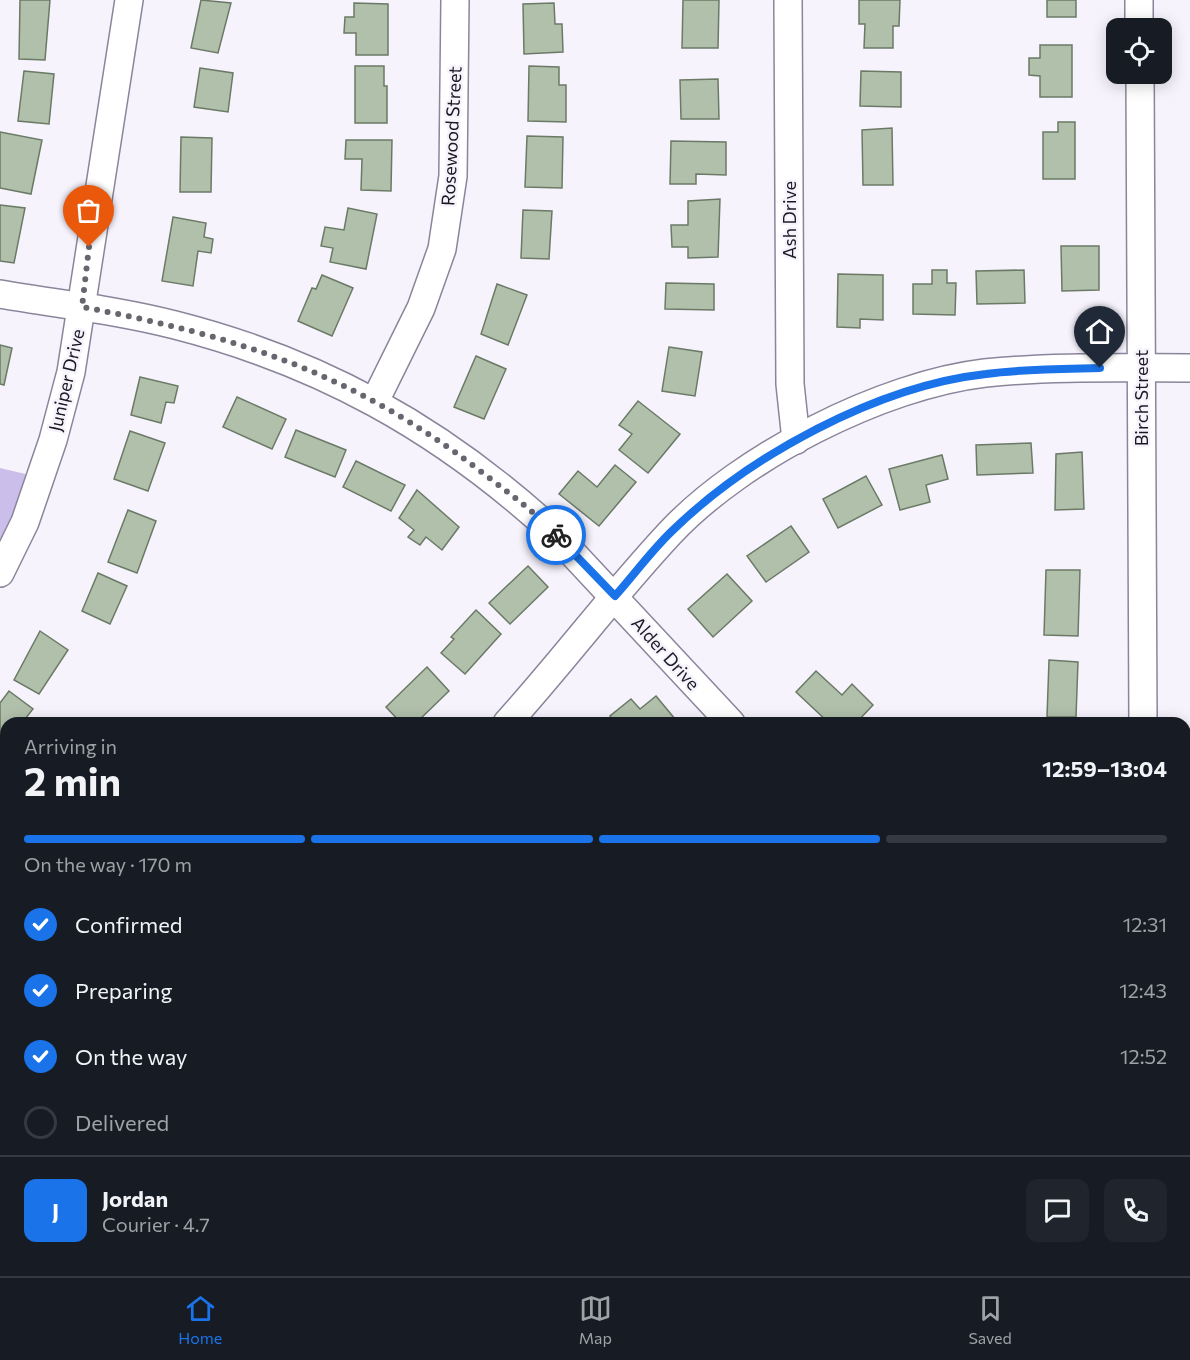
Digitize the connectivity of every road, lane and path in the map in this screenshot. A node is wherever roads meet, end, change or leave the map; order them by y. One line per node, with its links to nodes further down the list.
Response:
1 (129, 0): 8 (street, Juniper Drive)
2 (455, 0): 11 (street, Rosewood Street)
3 (788, 0): 12 (street, Ash Drive)
4 (1139, 0): 5 (street)
5 (1140, 18)
6 (1140, 84): 9 (street, Birch Street)
7 (0, 294): 8 (street, Alder Drive)
8 (82, 307): 11 (street, Alder Drive); 13 (street, Juniper Drive)
9 (1141, 368): 10 (street); 12 (street); 17 (street, Birch Street)
10 (1190, 368)
11 (375, 401): 14 (street, Alder Drive)
12 (796, 440): 14 (street)
13 (0, 573)
14 (615, 596): 15 (street); 16 (street, Alder Drive)
15 (512, 717)
16 (726, 717)
17 (1143, 717)

